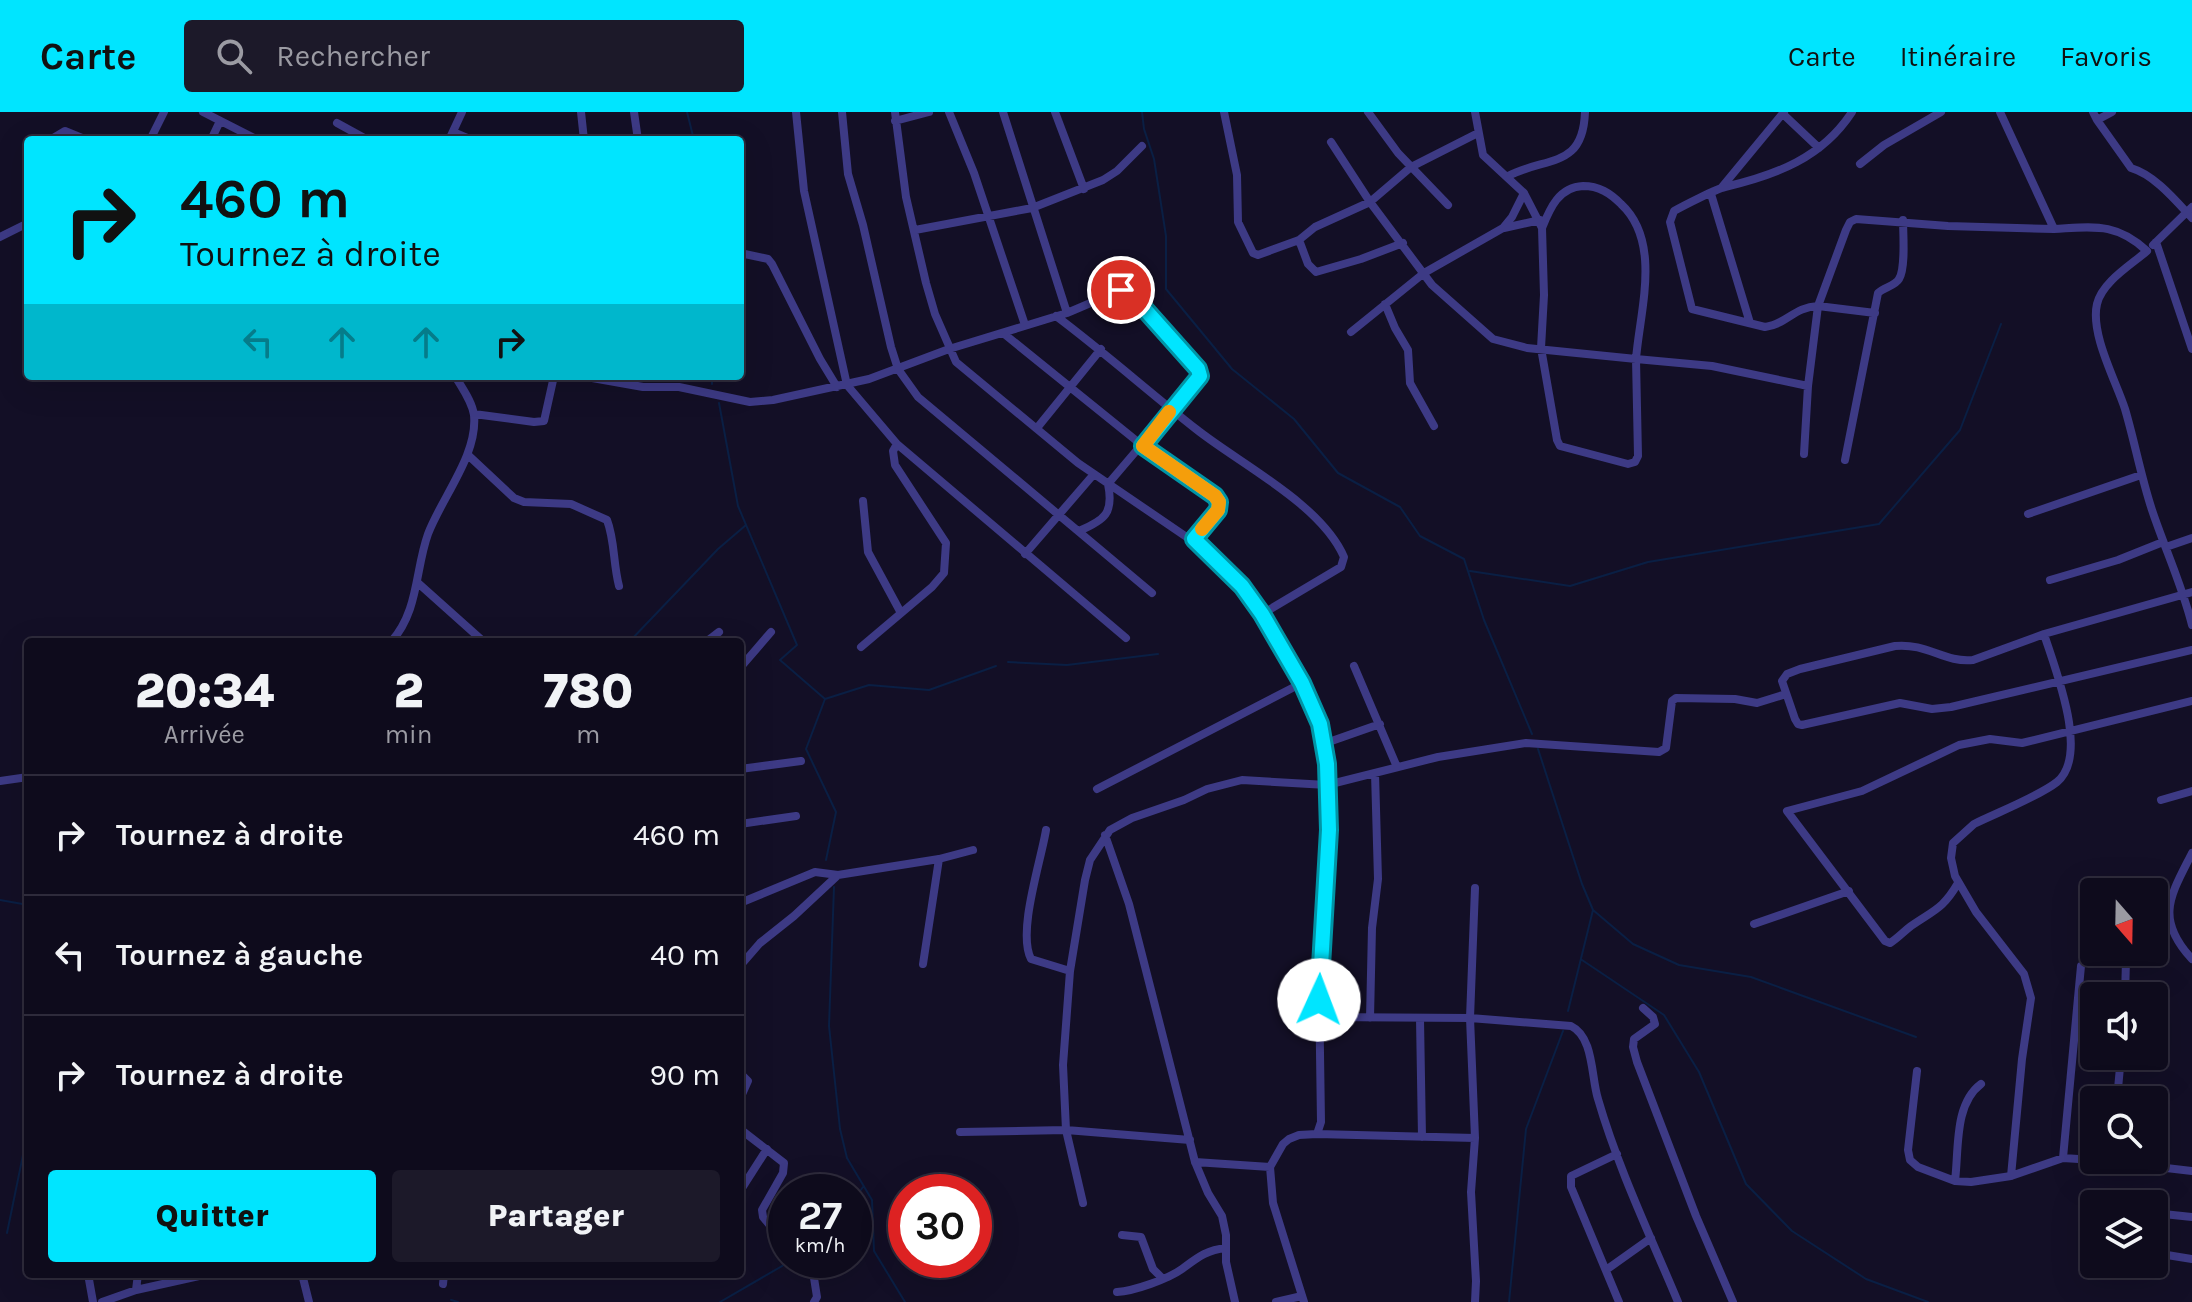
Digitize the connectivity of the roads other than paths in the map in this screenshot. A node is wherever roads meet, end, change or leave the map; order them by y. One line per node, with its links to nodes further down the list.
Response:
1 (164, 112): 28 (street)
2 (203, 112): 23 (street)
3 (462, 112): 32 (street)
4 (581, 112): 33 (street)
5 (634, 112): 34 (street)
6 (796, 112): 82 (street)
7 (842, 112): 77 (street)
8 (929, 112): 21 (street)
9 (949, 112): 49 (street)
10 (1003, 112): 47 (street)
11 (1055, 112): 42 (street)
12 (1224, 112): 57 (street)
13 (1368, 112): 39 (street)
14 (1475, 112): 25 (street)
15 (1585, 112): 40 (street)
16 (1852, 112): 37 (street)
17 (1941, 112): 38 (street)
18 (2000, 112): 54 (street)
19 (2112, 112): 22 (street)
20 (1784, 113): 37 (street); 41 (street)
21 (895, 116): 55 (street)
22 (2095, 116): 48 (street)
23 (220, 121): 29 (street); 30 (street)
24 (337, 123): 31 (street)
25 (1478, 133): 39 (street); 40 (street)
26 (57, 136): 27 (street)
27 (77, 136)
28 (152, 136)
29 (213, 136)
30 (250, 136)
31 (361, 136)
32 (451, 136)
33 (584, 136)
34 (637, 136)
35 (1331, 142): 45 (street)
36 (1142, 146): 42 (street)
37 (1819, 148): 41 (street)
38 (1860, 164)
39 (1411, 167): 45 (street); 46 (street)
40 (1508, 176): 43 (street)
41 (1722, 187): 44 (street)
42 (1084, 189): 47 (street)
43 (1524, 193): 51 (street); 53 (street)
44 (1711, 194): 68 (street); 68 (street)
45 (1370, 202): 57 (street); 59 (street)
46 (1448, 205)
47 (1032, 208): 49 (street); 65 (street)
48 (2190, 213): 58 (street)
49 (987, 215): 55 (street); 69 (street)
50 (1903, 220): 54 (street); 64 (street); 66 (street)
51 (1541, 224): 53 (street); 72 (street); 76 (street)
52 (24, 225): 56 (street)
53 (1503, 228): 62 (street)
54 (2054, 229): 60 (street)
55 (915, 230): 73 (street)
56 (0, 237)
57 (1299, 240): 59 (street)
58 (2156, 242): 60 (street); 75 (street)
59 (1403, 243): 62 (street)
60 (2147, 251): 97 (street)
61 (744, 254): 85 (street)
62 (1424, 273): 63 (street); 72 (street)
63 (1385, 304): 70 (street); 89 (street)
64 (1818, 306): 66 (street); 68 (street); 83 (street)
65 (1067, 313): 67 (street); 87 (street)
66 (1875, 313): 95 (street)
67 (1056, 316): 69 (street); 74 (street)
68 (1750, 323)
69 (1025, 325): 71 (street)
70 (1351, 332)
71 (1003, 333): 73 (street); 86 (street)
72 (1541, 348): 76 (street); 76 (street)
73 (949, 349): 77 (street); 90 (street)
74 (1101, 349): 86 (street); 87 (street)
75 (2192, 349)
76 (1636, 359): 83 (street)
77 (898, 369): 82 (street); 101 (street)
78 (457, 380): 88 (street)
79 (553, 380): 88 (street)
80 (615, 380): 84 (street)
81 (678, 380): 84 (street)
82 (847, 385): 85 (street); 91 (street)
83 (1808, 386): 93 (street)
84 (679, 387): 85 (street)
85 (837, 387)
86 (1069, 389): 90 (street); 92 (street)
87 (1172, 409): 92 (street); 113 (street)
88 (474, 414): 94 (street)
89 (1434, 426)
90 (1037, 428): 96 (street)
91 (897, 444): 106 (street); 112 (street)
92 (1143, 446): 98 (street); 104 (street)
93 (1804, 454)
94 (468, 455): 108 (street); 109 (street)
95 (1845, 460)
96 (1094, 474): 98 (street); 101 (street)
97 (2141, 475): 100 (street); 105 (street)
98 (1108, 484): 102 (street); 104 (street)
99 (863, 501): 112 (street)
100 (2028, 514)
101 (1057, 515): 102 (street); 106 (street)
102 (1079, 531): 110 (street)
103 (2192, 538): 105 (street)
104 (1194, 539): 113 (street)
105 (2164, 545): 107 (street); 111 (street)
106 (1025, 554): 121 (street)
107 (2050, 580)
108 (418, 583): 118 (street); 119 (street)
109 (619, 586)
110 (1152, 593)
111 (2188, 593): 114 (street); 117 (street)
112 (901, 613): 122 (street)
113 (1262, 614): 127 (street)
114 (2192, 625)
115 (719, 632): 120 (street)
116 (771, 632): 124 (street)
117 (2044, 634): 126 (street); 128 (street)
118 (394, 638)
119 (480, 638)
120 (711, 638)
121 (1126, 638)
122 (861, 647)
123 (2192, 650): 126 (street)
124 (744, 663)
125 (1354, 666): 130 (street)
126 (2059, 682): 128 (street); 131 (street)
127 (1302, 683): 132 (street); 140 (street)
128 (1786, 694): 134 (street)
129 (2192, 701): 131 (street)
130 (1380, 724): 132 (street); 134 (street)
131 (2070, 733): 151 (street); 153 (street)
132 (1323, 744): 139 (street)
133 (801, 761): 135 (street)
134 (1397, 767): 136 (street)
135 (744, 768)
136 (1375, 773): 139 (street); 163 (street)
137 (24, 778): 138 (street)
138 (0, 781)
139 (1327, 785): 146 (street); 162 (street)
140 (1097, 789)
141 (2192, 791): 142 (street)
142 (2161, 800)
143 (796, 816): 144 (street)
144 (744, 823)
145 (1046, 830): 160 (street)
146 (1105, 835): 160 (street); 174 (street)
147 (973, 850): 149 (street)
148 (2192, 853): 156 (street)
149 (939, 859): 150 (street); 158 (street)
150 (838, 875): 154 (street); 157 (street)
151 (1958, 883): 153 (street); 184 (street)
152 (1475, 888): 164 (street)
153 (1849, 891): 155 (street)
154 (744, 901)
155 (1754, 924)
156 (2192, 959)
157 (744, 961)
158 (923, 964)
159 (2081, 966): 177 (street)
160 (1070, 971): 168 (street)
161 (1643, 1008): 216 (street)
162 (1320, 1017): 163 (street); 171 (street)
163 (1370, 1018): 165 (street)
164 (1470, 1018): 165 (street); 173 (street); 176 (street)
165 (1420, 1019): 172 (street)
166 (1917, 1071): 185 (street)
167 (1981, 1084): 185 (street)
168 (1066, 1130): 170 (street); 174 (street); 188 (street)
169 (744, 1132): 175 (street)
170 (960, 1132)
171 (1317, 1134): 172 (street); 180 (street)
172 (1422, 1137): 173 (street)
173 (1475, 1138): 213 (street)
174 (1190, 1140): 179 (street)
175 (767, 1149): 183 (street); 186 (street)
176 (1617, 1154): 193 (street); 197 (street)
177 (2063, 1158): 178 (street); 184 (street)
178 (2080, 1159)
179 (1195, 1162): 180 (street); 194 (street)
180 (1270, 1167): 206 (street)
181 (2168, 1168): 182 (street)
182 (2192, 1171)
183 (782, 1174)
184 (2011, 1176): 185 (street)
185 (1955, 1181)
186 (744, 1185)
187 (768, 1199): 191 (street)
188 (1083, 1203)
189 (2168, 1214): 190 (street)
190 (2192, 1217)
191 (768, 1223)
192 (1122, 1235): 203 (street)
193 (1651, 1238): 197 (street); 215 (street)
194 (1226, 1248): 203 (street); 211 (street)
195 (2168, 1255): 196 (street)
196 (2192, 1259)
197 (1606, 1270): 214 (street)
198 (89, 1278): 207 (street)
199 (138, 1278): 204 (street)
200 (190, 1278): 204 (street)
201 (303, 1278): 209 (street)
202 (814, 1278): 210 (street)
203 (1162, 1278): 205 (street)
204 (136, 1290): 208 (street)
205 (1117, 1292)
206 (1303, 1299): 212 (street)
207 (93, 1302)
208 (102, 1302)
209 (309, 1302)
210 (814, 1302)
211 (1235, 1302)
212 (1276, 1302)
213 (1475, 1302)
214 (1619, 1302)
215 (1678, 1302)
216 (1733, 1302)

